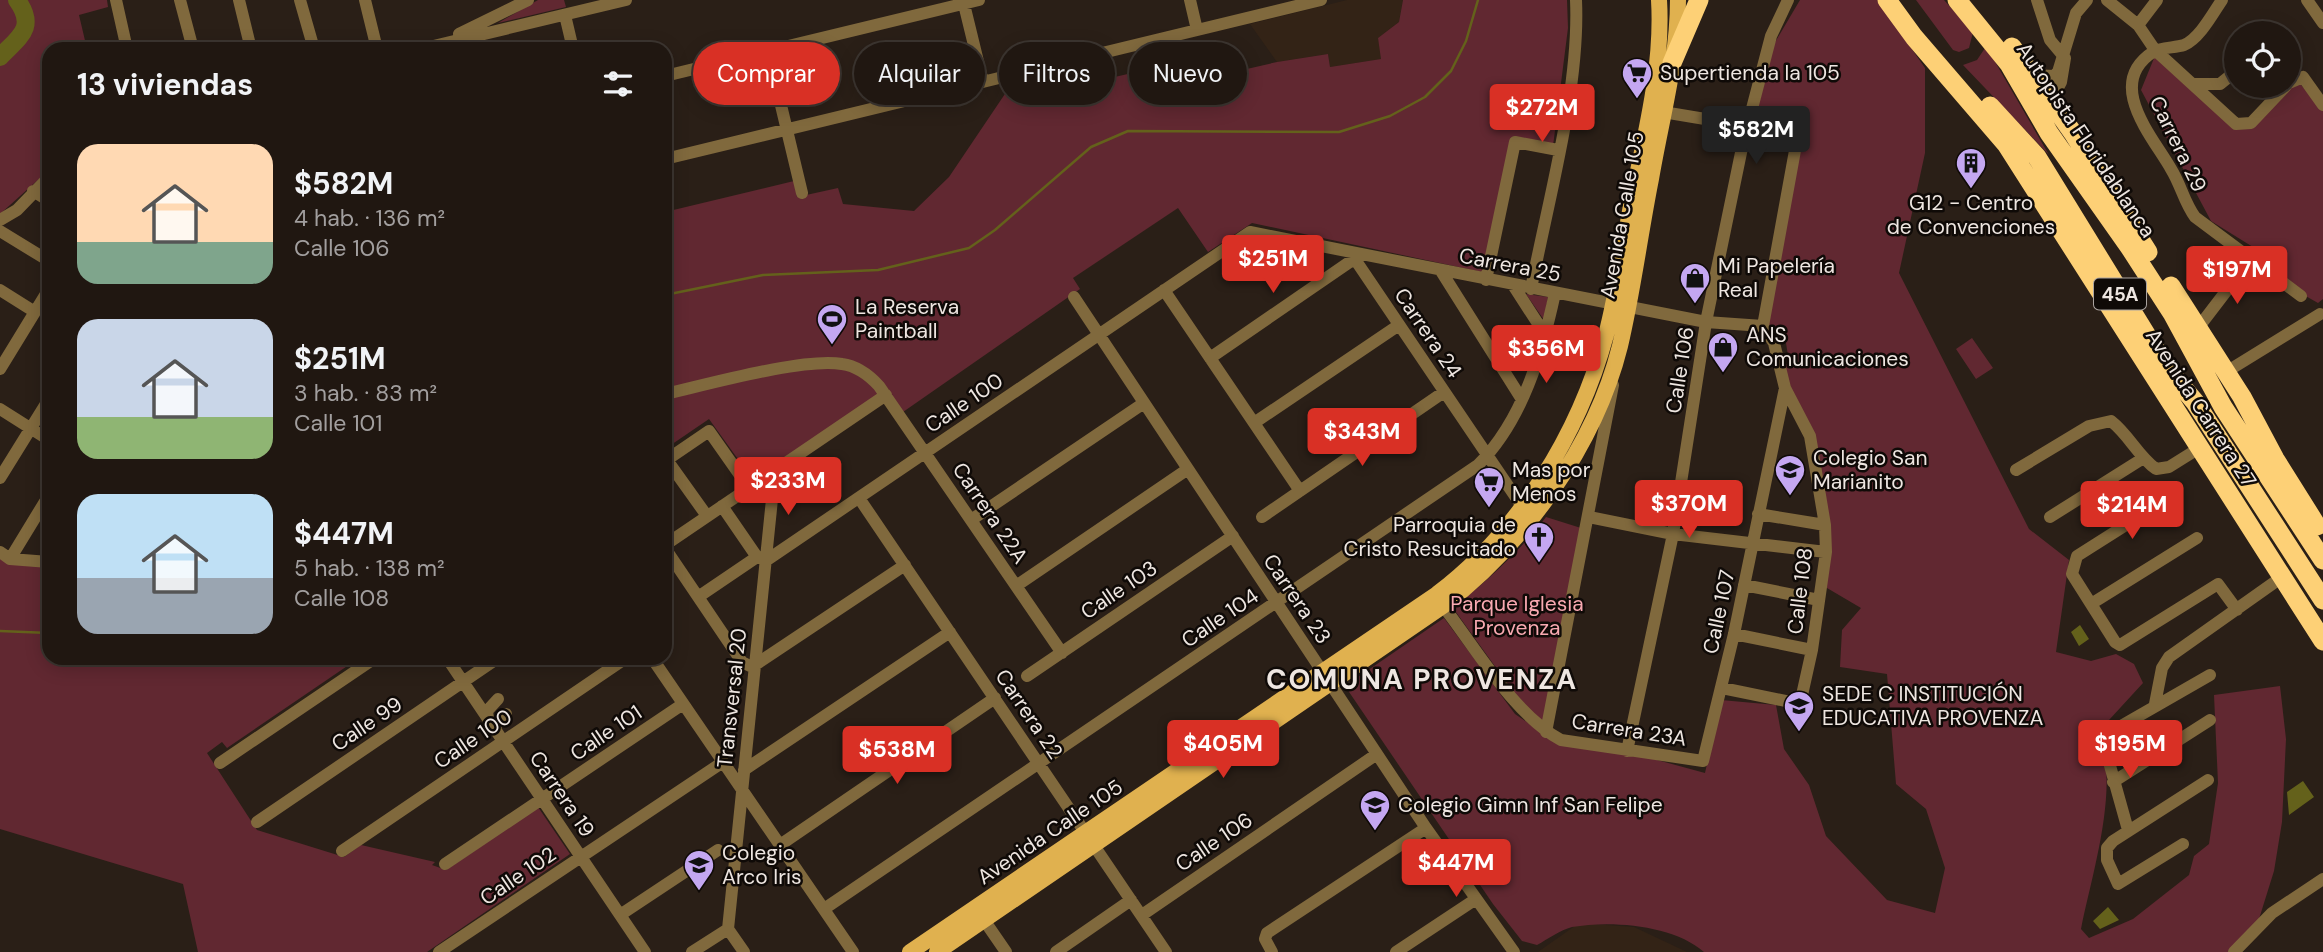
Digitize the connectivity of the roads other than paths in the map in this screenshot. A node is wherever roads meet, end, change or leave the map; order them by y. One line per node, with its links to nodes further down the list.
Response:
1 (180, 0): 32 (street)
2 (239, 0): 33 (street)
3 (300, 0): 34 (street)
4 (365, 0): 35 (street)
5 (528, 0): 36 (street)
6 (626, 0): 27 (street)
7 (979, 0): 25 (street)
8 (1190, 0): 30 (street)
9 (1321, 0): 30 (street)
10 (1576, 0): 60 (street)
11 (1659, 0): 86 (main road, Avenida Calle 105)
12 (1678, 0): 43 (main road, Avenida Calle 105)
13 (1699, 0): 43 (highway)
14 (1788, 0): 57 (street, Calle 106)
15 (1887, 0): 72 (highway, Avenida Carrera 27)
16 (1903, 0): 62 (highway, 45A)
17 (1957, 0): 67 (highway, Autopista Floridablanca / 45A)
18 (1972, 0): 46 (highway, Avenida Carrera 27)
19 (2037, 0): 42 (street)
20 (2087, 0): 42 (street)
21 (2106, 0): 29 (street)
22 (2157, 0): 29 (street)
23 (2222, 0): 41 (street)
24 (116, 1): 31 (street)
25 (963, 2): 39 (street); 40 (street)
26 (2314, 4): 28 (street)
27 (572, 9): 37 (street); 38 (street)
28 (2323, 23)
29 (2137, 26): 41 (street)
30 (1197, 30): 49 (street)
31 (125, 42)
32 (190, 42)
33 (249, 42)
34 (312, 42)
35 (375, 42)
36 (437, 42)
37 (446, 42)
38 (573, 42)
39 (804, 42)
40 (973, 42)
41 (2158, 50): 50 (street); 75 (street, Carrera 29)
42 (2065, 58): 46 (street); 52 (street)
43 (1672, 63): 56 (main road, Avenida Calle 105)
44 (693, 69): 45 (street)
45 (672, 74)
46 (2032, 75): 52 (highway, Avenida Carrera 27)
47 (2301, 77): 55 (street)
48 (2224, 81): 50 (street)
49 (985, 82)
50 (2193, 84): 51 (street)
51 (2274, 98)
52 (2050, 102): 69 (highway, Avenida Carrera 27)
53 (781, 105): 58 (street)
54 (889, 105): 58 (street)
55 (2323, 105)
56 (1663, 112): 57 (street); 86 (main road, Avenida Calle 105)
57 (1747, 126): 59 (street, Calle 106)
58 (787, 130): 61 (street); 65 (street)
59 (1744, 143): 89 (street, Calle 106); 91 (street)
60 (1558, 150): 77 (street); 79 (street)
61 (672, 157)
62 (2037, 157): 72 (highway); 153 (highway, 45A)
63 (42, 183): 64 (street)
64 (33, 191): 66 (street); 68 (street)
65 (802, 193)
66 (42, 197)
67 (2101, 206): 69 (highway); 145 (highway, Autopista Floridablanca / 45A)
68 (0, 220)
69 (2133, 229): 92 (highway, Avenida Carrera 27)
70 (0, 231): 74 (street)
71 (1250, 232): 73 (street, Carrera 25); 81 (street, Calle 100)
72 (2074, 251): 111 (highway, Avenida Carrera 27)
73 (1352, 255): 76 (street, Carrera 25); 90 (street, Carrera 24); 97 (street)
74 (42, 257)
75 (2250, 260): 83 (street, Carrera 29); 92 (street)
76 (1441, 271): 77 (street, Carrera 25); 104 (street)
77 (1486, 280): 78 (street, Carrera 25)
78 (1513, 285): 79 (street, Carrera 25); 94 (street)
79 (1531, 289): 82 (street, Carrera 25)
80 (0, 290): 87 (street)
81 (1164, 290): 93 (street, Calle 100); 97 (street)
82 (1555, 293): 86 (street, Carrera 25); 94 (street, Calle 104)
83 (2301, 296)
84 (1074, 297): 93 (street, Carrera 23)
85 (42, 300): 87 (street)
86 (1619, 305): 89 (street, Carrera 25); 95 (main road, Avenida Calle 105); 126 (main road, Avenida Calle 105)
87 (35, 312): 96 (street)
88 (2320, 314): 99 (street)
89 (1706, 322): 91 (street, Carrera 25); 135 (street, Calle 106)
90 (1399, 325): 101 (street, Carrera 24); 108 (street)
91 (1763, 326): 100 (street, Calle 108)
92 (2198, 328): 99 (highway, Avenida Carrera 27)
93 (1099, 335): 105 (street, Carrera 23); 112 (street, Calle 100)
94 (1546, 335): 104 (street, Calle 104)
95 (1619, 347): 131 (street); 156 (main road, Avenida Calle 105)
96 (4, 352): 98 (street)
97 (1210, 358): 108 (street)
98 (0, 369)
99 (2226, 372): 137 (highway, Avenida Carrera 27)
100 (1785, 388): 128 (street, Calle 107); 134 (street, Calle 108)
101 (1444, 392): 114 (street, Carrera 24); 122 (street)
102 (672, 393): 103 (street, Carrera 22A)
103 (886, 395): 112 (street, Carrera 22A); 118 (street)
104 (1521, 398): 114 (street, Calle 104)
105 (1144, 403): 117 (street, Carrera 23); 133 (street)
106 (0, 410): 109 (street)
107 (42, 411): 109 (street)
108 (1254, 423): 122 (street)
109 (31, 429): 110 (street); 120 (street)
110 (42, 436)
111 (2201, 447): 115 (street); 148 (highway, Avenida Carrera 27)
112 (925, 453): 124 (street, Calle 100); 133 (street, Carrera 22A)
113 (672, 456): 121 (street)
114 (1487, 456): 126 (street, Carrera 24); 154 (street, Calle 104)
115 (2142, 459): 119 (street); 132 (street)
116 (672, 468): 129 (street)
117 (1188, 469): 136 (street, Carrera 23); 150 (street)
118 (775, 470): 121 (street); 144 (street, Transversal 20)
119 (2016, 470)
120 (0, 478)
121 (749, 488): 127 (street)
122 (1300, 491): 130 (street)
123 (2170, 497): 155 (street)
124 (859, 498): 144 (street, Calle 100); 147 (street, Carrera 22)
125 (42, 505): 142 (street)
126 (1521, 505): 171 (main road, Avenida Calle 105)
127 (722, 506): 129 (street); 144 (street)
128 (1758, 514): 134 (street); 140 (street, Calle 107)
129 (707, 516): 139 (street)
130 (1262, 517)
131 (1589, 517): 135 (street); 181 (street)
132 (2050, 517)
133 (971, 520): 150 (street, Carrera 22A)
134 (1825, 524): 141 (street, Calle 108)
135 (1674, 534): 140 (street); 183 (street, Calle 106)
136 (1233, 536): 154 (street, Carrera 23); 162 (street, Calle 103)
137 (2323, 536)
138 (2197, 538): 155 (street)
139 (672, 542)
140 (1754, 544): 141 (street); 149 (street, Calle 107)
141 (1826, 552): 152 (street, Calle 108)
142 (5, 555): 146 (street)
143 (672, 558): 151 (street)
144 (762, 559): 151 (street, Calle 100); 168 (street, Transversal 20)
145 (2323, 560)
146 (42, 561)
147 (905, 565): 158 (street, Carrera 22); 168 (street)
148 (2282, 577): 157 (street); 160 (highway, Avenida Carrera 27)
149 (1744, 585): 152 (street); 159 (street, Calle 107)
150 (1016, 586): 162 (street, Carrera 22A)
151 (698, 597): 168 (street)
152 (1819, 600): 161 (street, Calle 108)
153 (2323, 600)
154 (1277, 603): 171 (street, Carrera 23); 188 (street, Calle 104)
155 (2091, 604): 157 (street)
156 (1443, 606): 171 (main road, Avenida Calle 105); 181 (street, Carrera 23A)
157 (2237, 610): 177 (street)
158 (950, 632): 174 (street, Carrera 22); 189 (street)
159 (1734, 634): 161 (street); 173 (street, Calle 107)
160 (2323, 641)
161 (1812, 650): 173 (street, Calle 108)
162 (1062, 653): 169 (street, Calle 103)
163 (365, 665): 187 (street)
164 (452, 665): 172 (street, Carrera 19)
165 (488, 665): 172 (street, Calle 99)
166 (616, 665): 182 (street, Calle 100)
167 (657, 665): 176 (street)
168 (755, 667): 189 (street, Transversal 20)
169 (1027, 676)
170 (2210, 676): 177 (street)
171 (1327, 678): 184 (street, Carrera 23); 197 (main road, Avenida Calle 105)
172 (463, 682): 180 (street, Carrera 19); 194 (street, Calle 99)
173 (1722, 688): 185 (street, Calle 107)
174 (995, 698): 188 (street, Carrera 22); 199 (street)
175 (498, 699): 180 (street)
176 (683, 704): 186 (street); 193 (street, Calle 101)
177 (2155, 704): 191 (street)
178 (506, 714): 180 (street)
179 (2210, 720): 191 (street)
180 (491, 723): 182 (street, Carrera 19)
181 (1546, 732): 183 (street, Carrera 23A)
182 (503, 742): 193 (street, Carrera 19); 201 (street, Calle 100)
183 (1627, 751): 185 (street, Carrera 23A)
184 (1377, 754): 195 (street, Carrera 23); 209 (street, Calle 106)
185 (1703, 761)
186 (723, 762): 192 (street); 202 (street, Calle 102)
187 (220, 763)
188 (1039, 764): 197 (street, Carrera 22); 207 (street, Calle 104)
189 (744, 771): 192 (street, Transversal 20)
190 (2208, 780): 196 (street)
191 (2113, 782): 196 (street)
192 (742, 789): 199 (street); 211 (street, Transversal 20)
193 (542, 799): 202 (street, Carrera 19); 203 (street, Calle 101)
194 (257, 822)
195 (1426, 828): 205 (street, Carrera 23); 222 (street)
196 (2128, 830): 198 (street)
197 (1090, 839): 206 (street, Carrera 22); 210 (main road, Avenida Calle 105); 217 (main road, Avenida Calle 105)
198 (2183, 844)
199 (780, 845): 207 (street)
200 (718, 850): 208 (street)
201 (342, 851)
202 (581, 857): 208 (street, Carrera 19); 212 (street, Calle 102)
203 (445, 864)
204 (2323, 879): 225 (street)
205 (1476, 899): 223 (street); 224 (street, Carrera 23)
206 (1131, 900): 209 (street, Carrera 22); 220 (street)
207 (824, 909): 216 (street)
208 (620, 915): 213 (street, Carrera 19)
209 (1142, 915): 221 (street, Carrera 22)
210 (984, 920): 218 (main road, Avenida Calle 105); 219 (street)
211 (728, 929): 214 (street); 215 (street)
212 (439, 952)
213 (645, 952)
214 (692, 952)
215 (744, 952)
216 (853, 952)
217 (909, 952)
218 (936, 952)
219 (1006, 952)
220 (1056, 952)
221 (1166, 952)
222 (1272, 952)
223 (1396, 952)
224 (1514, 952)
225 (2234, 952)

